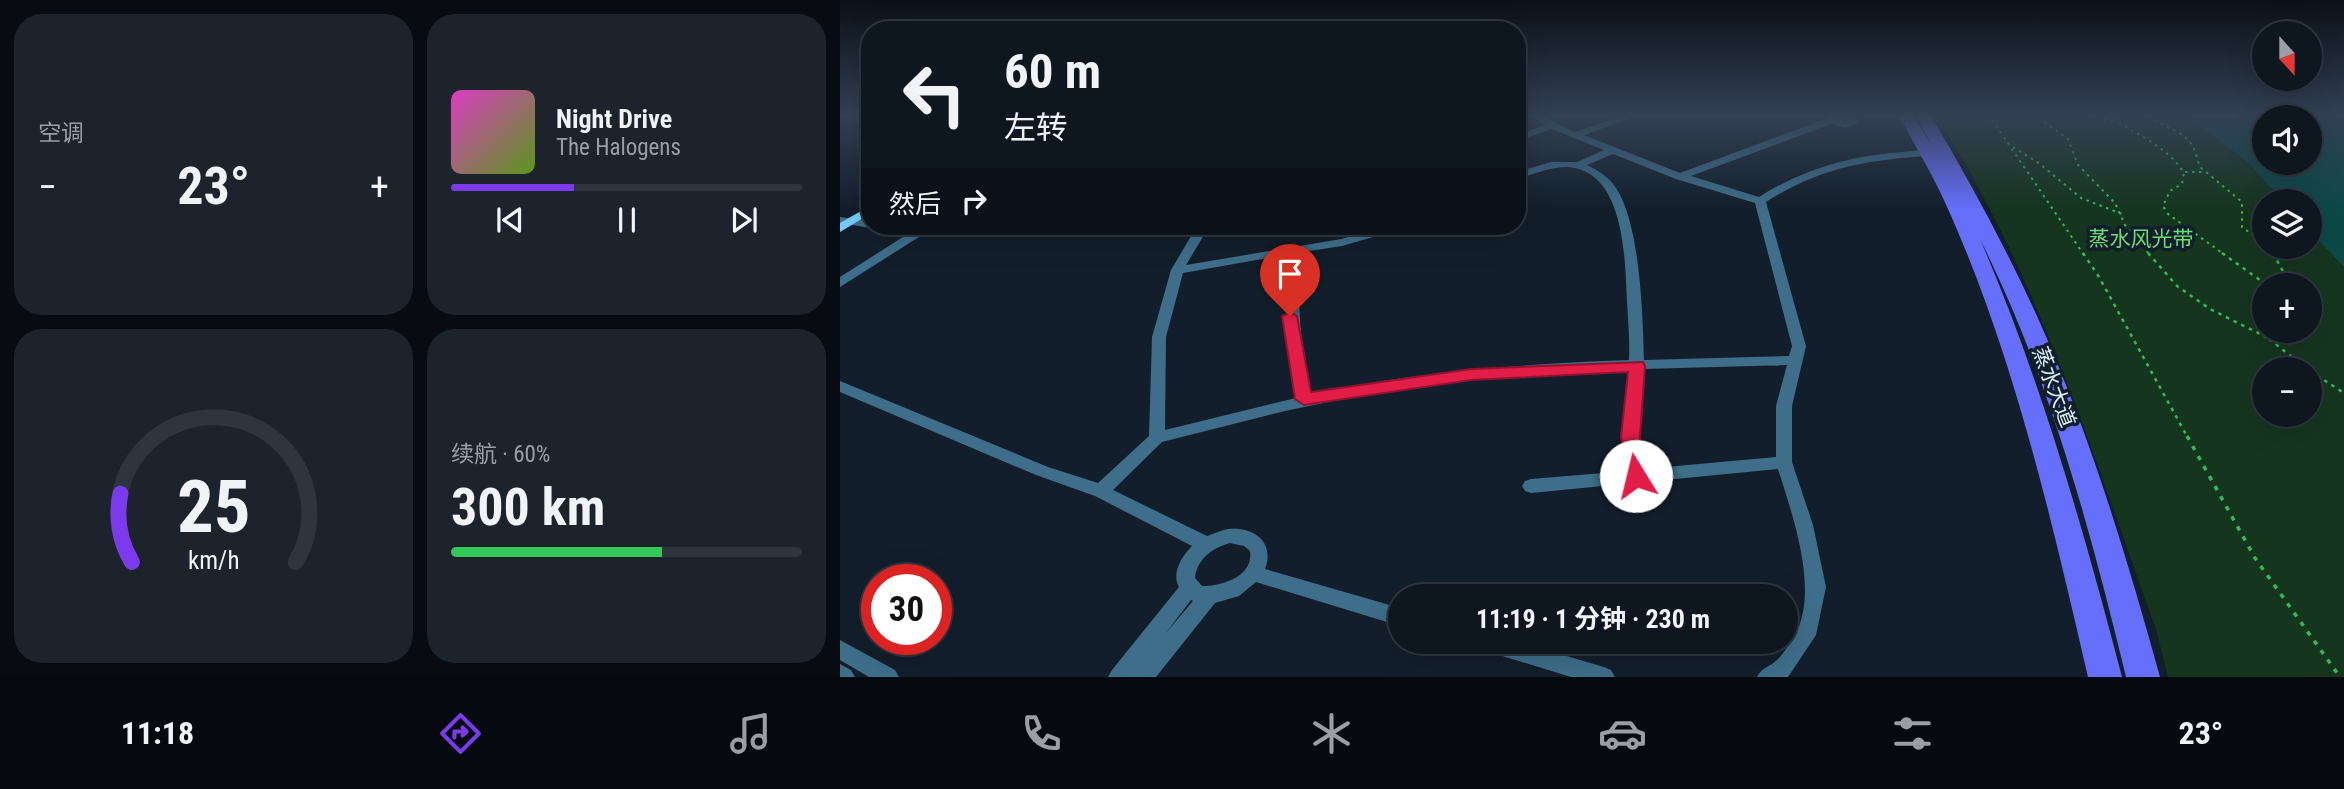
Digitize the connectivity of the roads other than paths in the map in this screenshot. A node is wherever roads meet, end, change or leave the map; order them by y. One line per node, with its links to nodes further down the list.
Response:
1 (1602, 146): 5 (street)
2 (1764, 146): 9 (street)
3 (1924, 146): 6 (main road, 蒸水大道)
4 (1941, 146): 41 (main road, 蒸水大道)
5 (1616, 152): 7 (street); 9 (street)
6 (1928, 153): 10 (street); 40 (main road, 蒸水大道)
7 (1584, 167): 8 (street); 21 (street)
8 (1526, 172)
9 (1680, 177): 10 (street)
10 (1760, 201): 20 (street)
11 (861, 210): 13 (main road)
12 (861, 214): 13 (main road)
13 (845, 222)
14 (911, 235): 19 (street)
15 (1196, 235): 18 (street)
16 (1375, 235): 17 (street)
17 (1297, 251): 18 (street); 23 (street)
18 (1177, 270): 24 (street)
19 (840, 283)
20 (1796, 360): 21 (street); 25 (street)
21 (1637, 366): 23 (street); 26 (street)
22 (840, 387): 28 (street)
23 (1304, 399): 24 (street)
24 (1157, 438): 28 (street)
25 (1784, 462): 26 (street); 39 (street)
26 (1636, 476): 27 (street)
27 (1531, 485)
28 (1101, 491): 29 (street)
29 (1207, 545): 30 (street); 31 (street)
30 (1255, 574): 31 (street); 32 (street)
31 (1199, 593): 36 (street); 37 (street)
32 (1388, 613)
33 (840, 649): 35 (street)
34 (1526, 654): 38 (street)
35 (888, 677)
36 (1119, 677)
37 (1143, 677)
38 (1604, 677)
39 (1768, 677)
40 (2105, 677)
41 (2143, 677)

